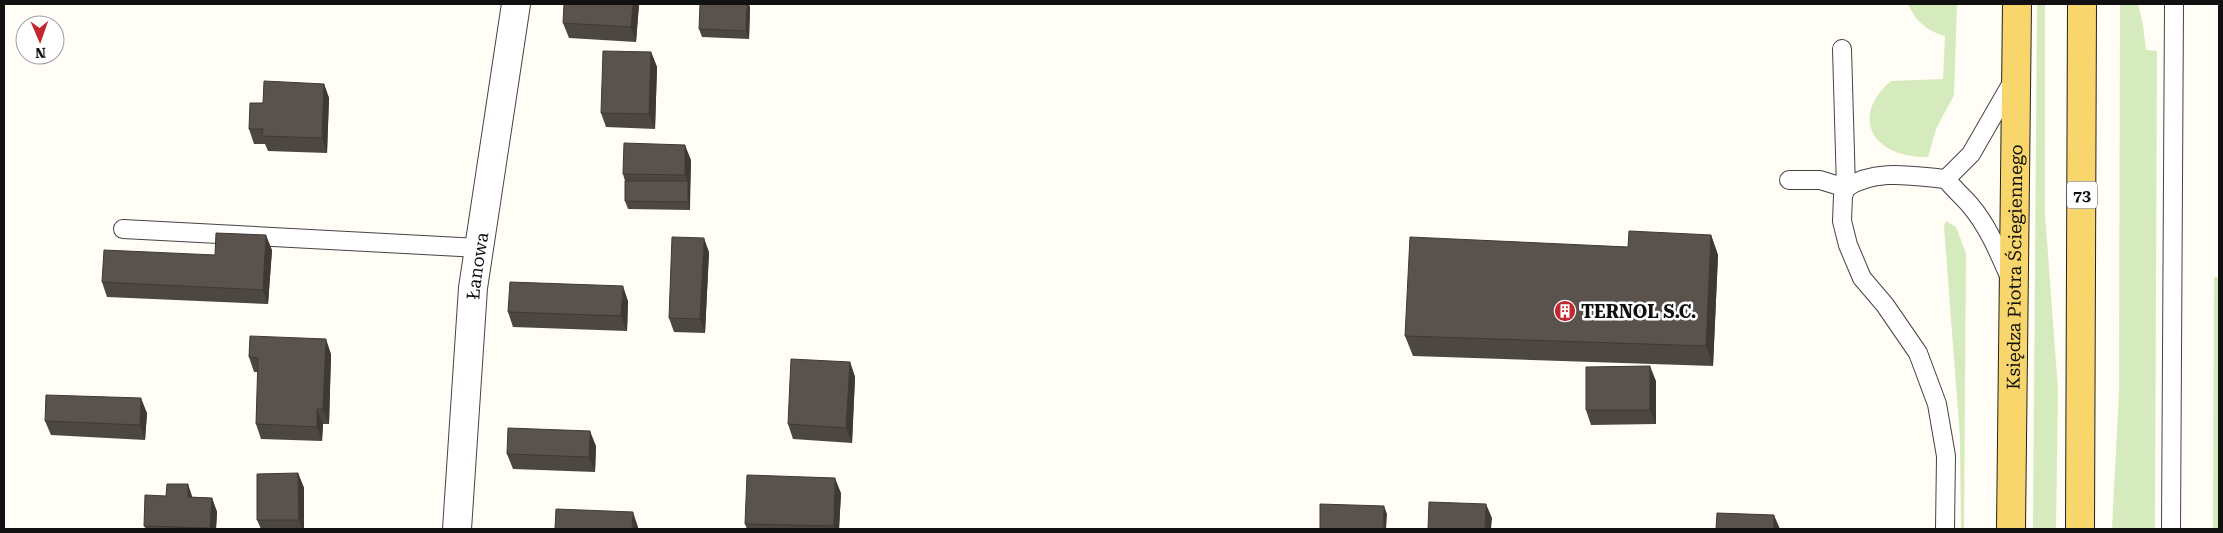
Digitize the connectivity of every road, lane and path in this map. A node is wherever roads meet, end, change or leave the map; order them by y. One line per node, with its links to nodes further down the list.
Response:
1 (516, 4): 11 (street, Łanowa)
2 (2017, 4): 6 (main road, Księdza Piotra Ściegiennego)
3 (2082, 4): 16 (main road, 73)
4 (2174, 4): 17 (lane)
5 (1842, 50): 9 (lane)
6 (2016, 76): 7 (lane); 12 (main road, Księdza Piotra Ściegiennego)
7 (1946, 178): 9 (lane); 12 (lane)
8 (1789, 180): 9 (lane)
9 (1846, 188): 14 (lane)
10 (123, 229): 11 (lane)
11 (479, 248): 13 (street, Łanowa)
12 (2014, 287): 15 (main road, Księdza Piotra Ściegiennego)
13 (457, 529)
14 (1945, 529)
15 (2011, 529)
16 (2080, 529)
17 (2171, 529)

